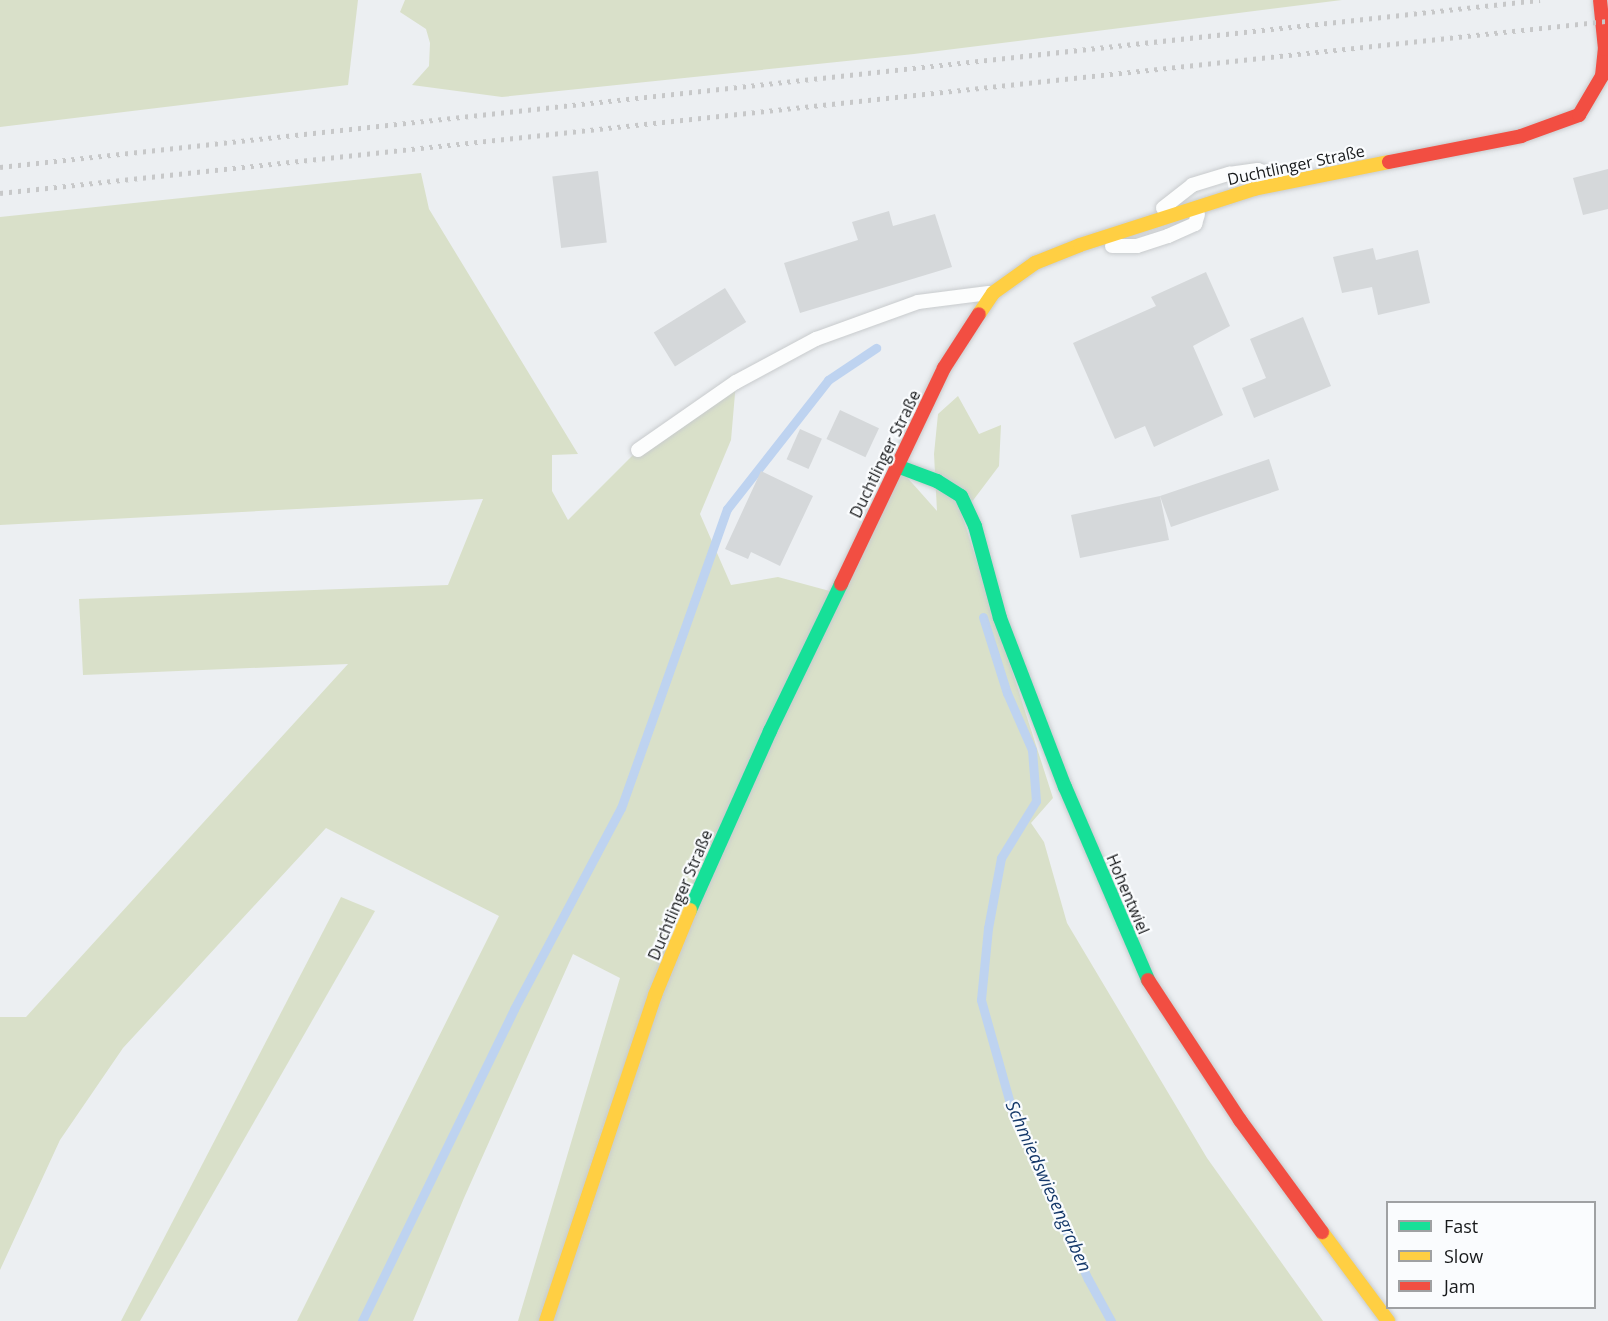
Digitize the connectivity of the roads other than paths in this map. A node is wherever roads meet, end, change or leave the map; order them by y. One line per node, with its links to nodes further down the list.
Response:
1 (1600, 0): 2 (street, Duchtlinger Straße)
2 (1290, 182): 3 (street, Duchtlinger Straße); 4 (lane)
3 (1200, 205): 4 (street, Duchtlinger Straße); 5 (lane)
4 (1153, 220): 5 (street, Duchtlinger Straße)
5 (1080, 245): 6 (street, Duchtlinger Straße)
6 (993, 293): 7 (lane); 8 (street, Duchtlinger Straße)
7 (638, 450)
8 (897, 466): 9 (street, Duchtlinger Straße); 10 (street, Hohentwiel)
9 (546, 1321)
10 (1388, 1321)

